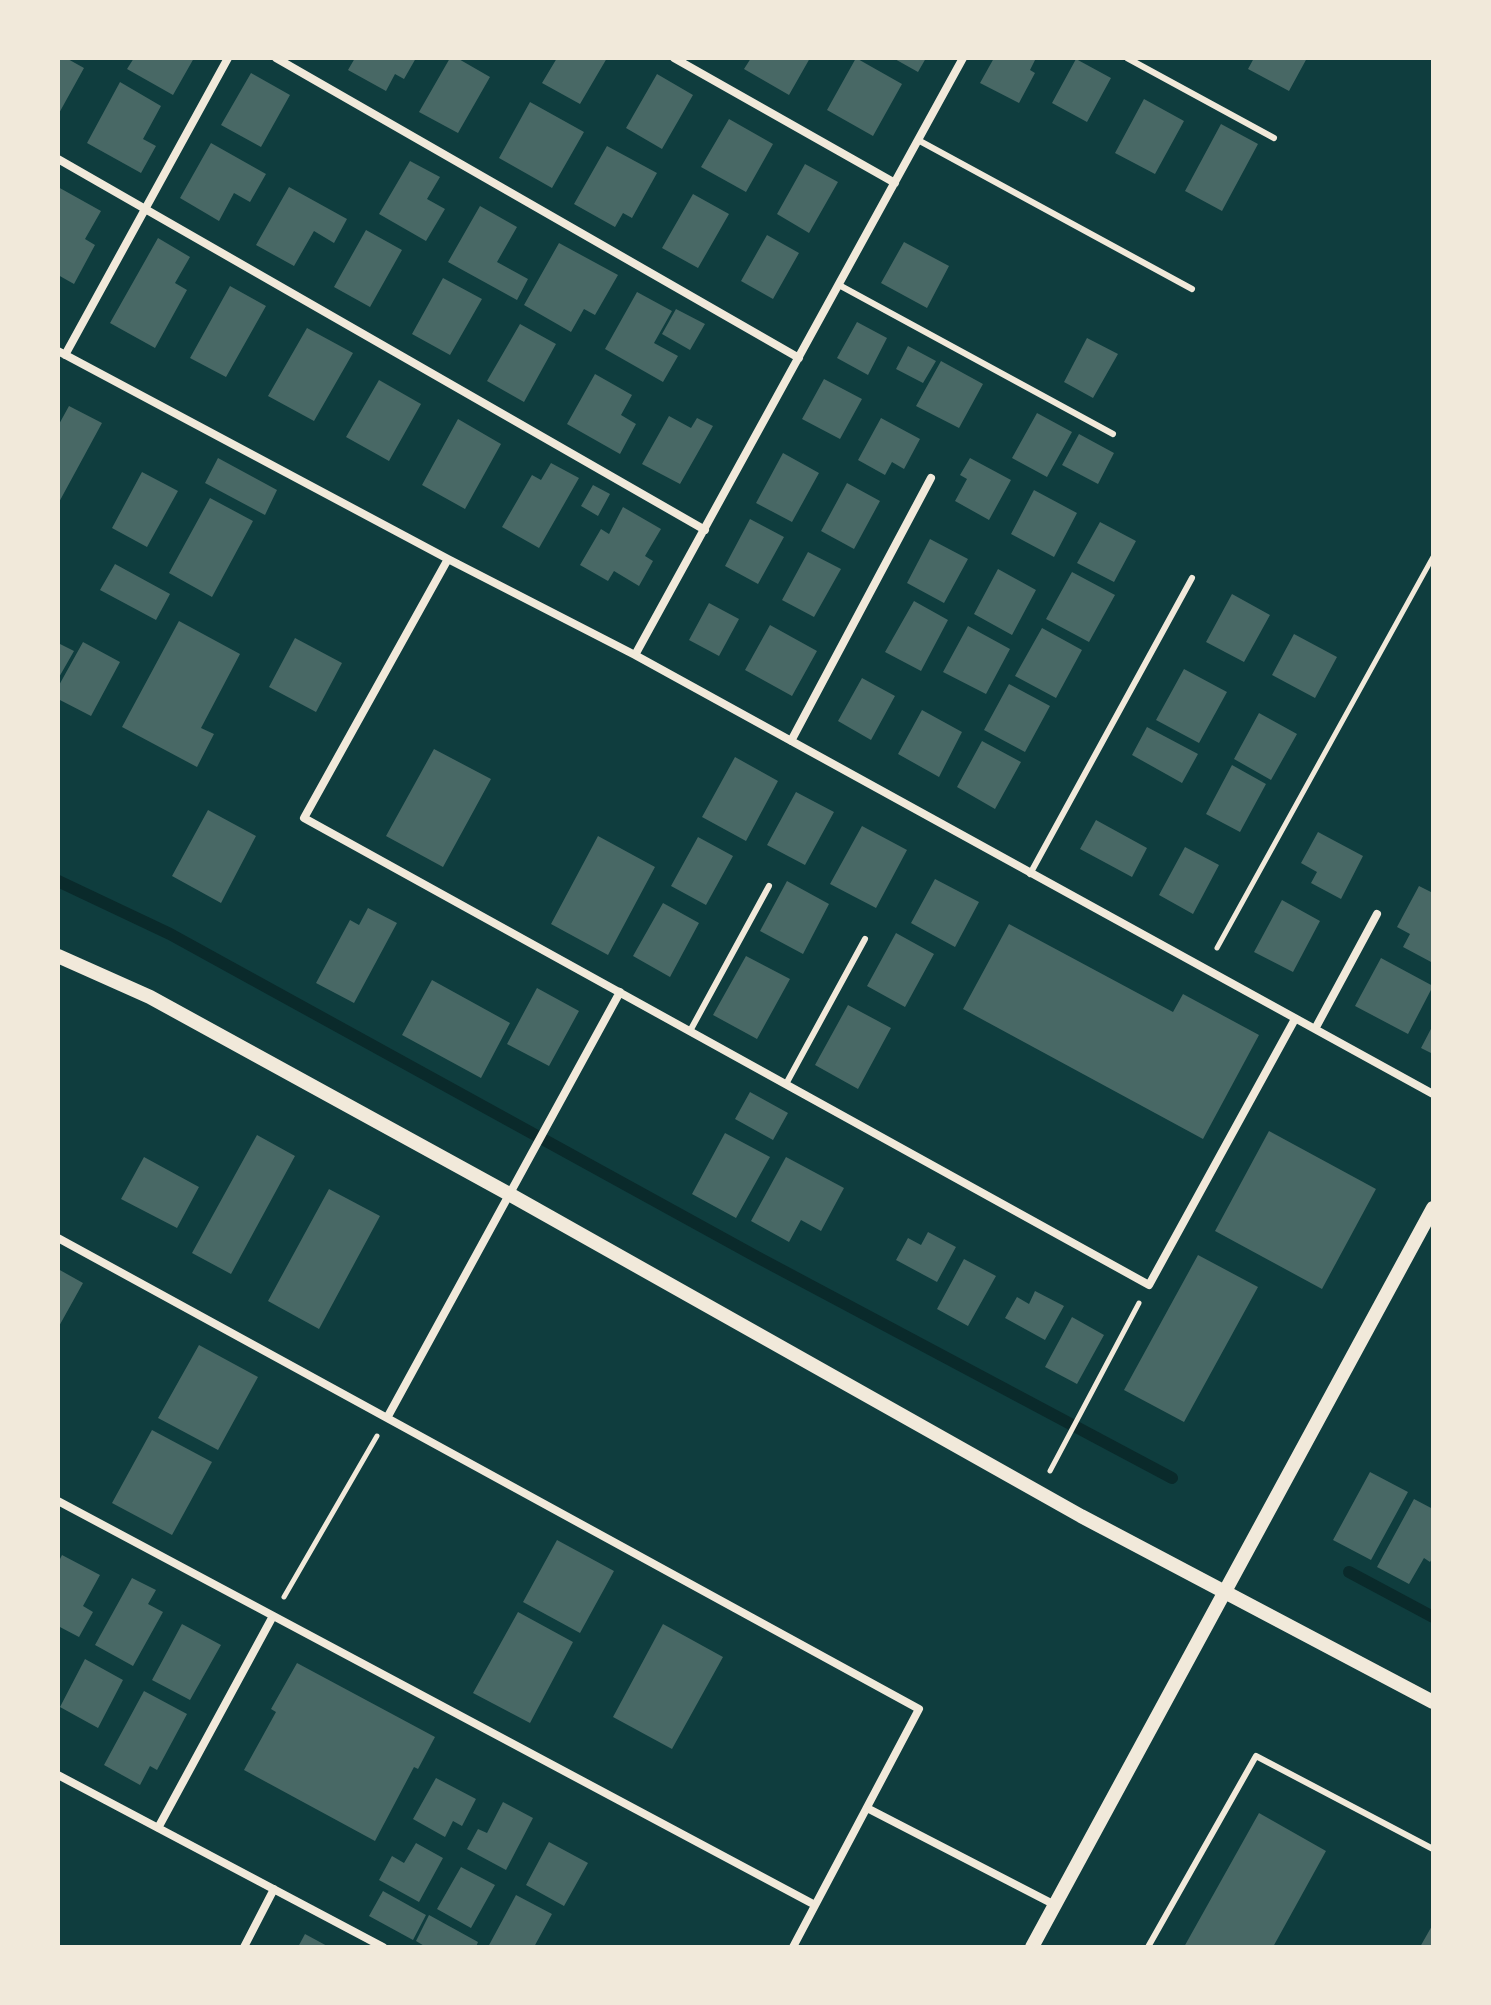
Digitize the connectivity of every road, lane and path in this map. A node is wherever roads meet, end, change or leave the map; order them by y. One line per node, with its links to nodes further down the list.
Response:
1 (228, 58): 10 (street)
2 (276, 58): 14 (street)
3 (674, 58): 9 (street)
4 (963, 58): 7 (street)
5 (1127, 58): 6 (lane)
6 (1274, 138)
7 (918, 140): 9 (street); 12 (lane)
8 (58, 159): 10 (street)
9 (895, 183): 11 (street)
10 (145, 209): 13 (street); 17 (street)
11 (839, 285): 14 (street); 15 (lane)
12 (1192, 289)
13 (60, 352): 19 (street)
14 (799, 358): 17 (street)
15 (1113, 434)
16 (931, 478): 22 (street)
17 (705, 530): 21 (street)
18 (1433, 557): 28 (path)
19 (448, 559): 21 (street); 29 (street)
20 (1192, 578): 23 (lane)
21 (635, 655): 22 (street)
22 (791, 741): 23 (street)
23 (1030, 874): 28 (street)
24 (769, 886): 32 (lane)
25 (1377, 914): 31 (street)
26 (865, 939): 33 (lane)
27 (58, 956): 35 (street)
28 (1205, 970): 30 (street)
29 (620, 992): 32 (street); 35 (street)
30 (1295, 1019): 31 (street); 38 (street)
31 (1315, 1029): 34 (street)
32 (690, 1031): 33 (street)
33 (786, 1084): 38 (street)
34 (1433, 1094)
35 (509, 1194): 39 (street); 42 (street)
36 (1433, 1208): 42 (street)
37 (58, 1238): 39 (street)
38 (1149, 1285): 40 (path)
39 (387, 1418): 43 (path); 46 (street)
40 (1067, 1440)
41 (58, 1501): 43 (street)
42 (1225, 1593): 44 (street); 51 (street)
43 (273, 1616): 47 (street); 50 (street)
44 (1433, 1702)
45 (58, 1775): 47 (street)
46 (867, 1808): 50 (street); 51 (street)
47 (158, 1828): 49 (street)
48 (1433, 1849): 56 (lane)
49 (274, 1889): 52 (street); 53 (street)
50 (815, 1905): 54 (street)
51 (1055, 1905): 55 (street)
52 (244, 1947)
53 (383, 1947)
54 (793, 1947)
55 (1032, 1947)
56 (1148, 1947)

